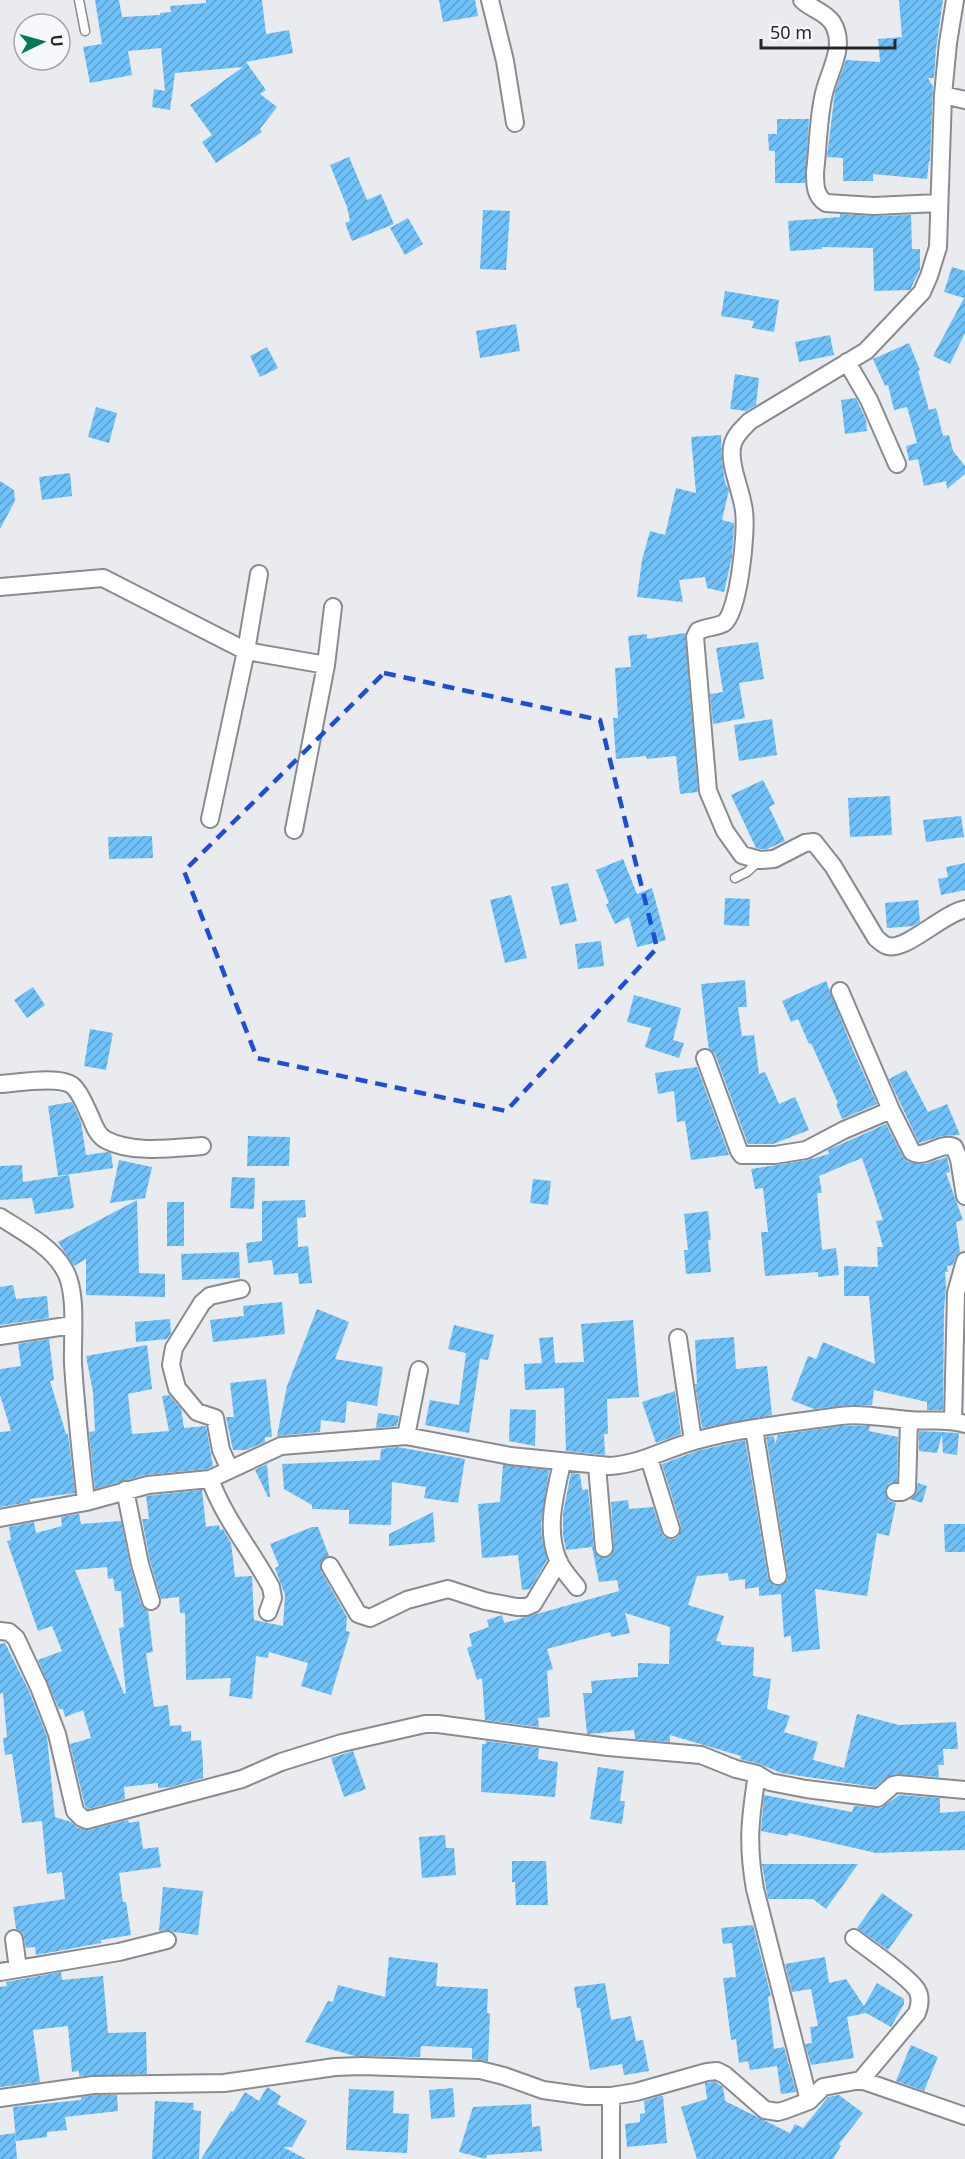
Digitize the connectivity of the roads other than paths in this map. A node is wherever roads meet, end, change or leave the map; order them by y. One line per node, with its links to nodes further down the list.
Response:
1 (79, 0): 5 (lane)
2 (490, 0): 8 (street)
3 (802, 0): 9 (street)
4 (955, 0): 6 (street)
5 (85, 31)
6 (943, 95): 7 (street); 9 (street)
7 (965, 100)
8 (515, 123)
9 (938, 203): 10 (street)
10 (847, 363): 11 (street); 19 (street)
11 (897, 464)
12 (259, 574): 15 (street)
13 (0, 587): 15 (street)
14 (333, 608): 16 (street)
15 (246, 651): 16 (street); 17 (street)
16 (326, 665): 18 (street)
17 (210, 819)
18 (294, 830)
19 (759, 861): 20 (lane); 21 (street)
20 (735, 878)
21 (965, 909)
22 (840, 991): 25 (street)
23 (705, 1058): 25 (street)
24 (0, 1084): 26 (street)
25 (891, 1110): 27 (street)
26 (202, 1146)
27 (965, 1196)
28 (0, 1217): 31 (street)
29 (965, 1261): 36 (street)
30 (241, 1289): 43 (street)
31 (72, 1325): 32 (street); 47 (street)
32 (0, 1336)
33 (678, 1338): 39 (street)
34 (419, 1370): 38 (street)
35 (909, 1420): 36 (street); 37 (street); 46 (street)
36 (959, 1422)
37 (754, 1429): 39 (street); 53 (street)
38 (406, 1436): 41 (street); 43 (street)
39 (693, 1441): 40 (street)
40 (649, 1458): 42 (street); 49 (street)
41 (562, 1463): 42 (street); 51 (street)
42 (597, 1466): 50 (street)
43 (230, 1470): 44 (street)
44 (210, 1479): 45 (street); 56 (street)
45 (125, 1490): 47 (street); 55 (street)
46 (895, 1492)
47 (86, 1502): 48 (street)
48 (0, 1518)
49 (671, 1529)
50 (604, 1548)
51 (558, 1561): 52 (street); 54 (street)
52 (330, 1566)
53 (778, 1576)
54 (577, 1587)
55 (151, 1601)
56 (268, 1612)
57 (0, 1631): 58 (street)
58 (758, 1774): 59 (street); 68 (street)
59 (965, 1790)
60 (854, 1938): 65 (street)
61 (14, 1939): 63 (street)
62 (167, 1940): 63 (street)
63 (18, 1969): 64 (street)
64 (0, 1972)
65 (861, 2080): 68 (street); 69 (street)
66 (611, 2096): 67 (street); 68 (street); 70 (street)
67 (0, 2098)
68 (809, 2101)
69 (965, 2116)
70 (611, 2159)

